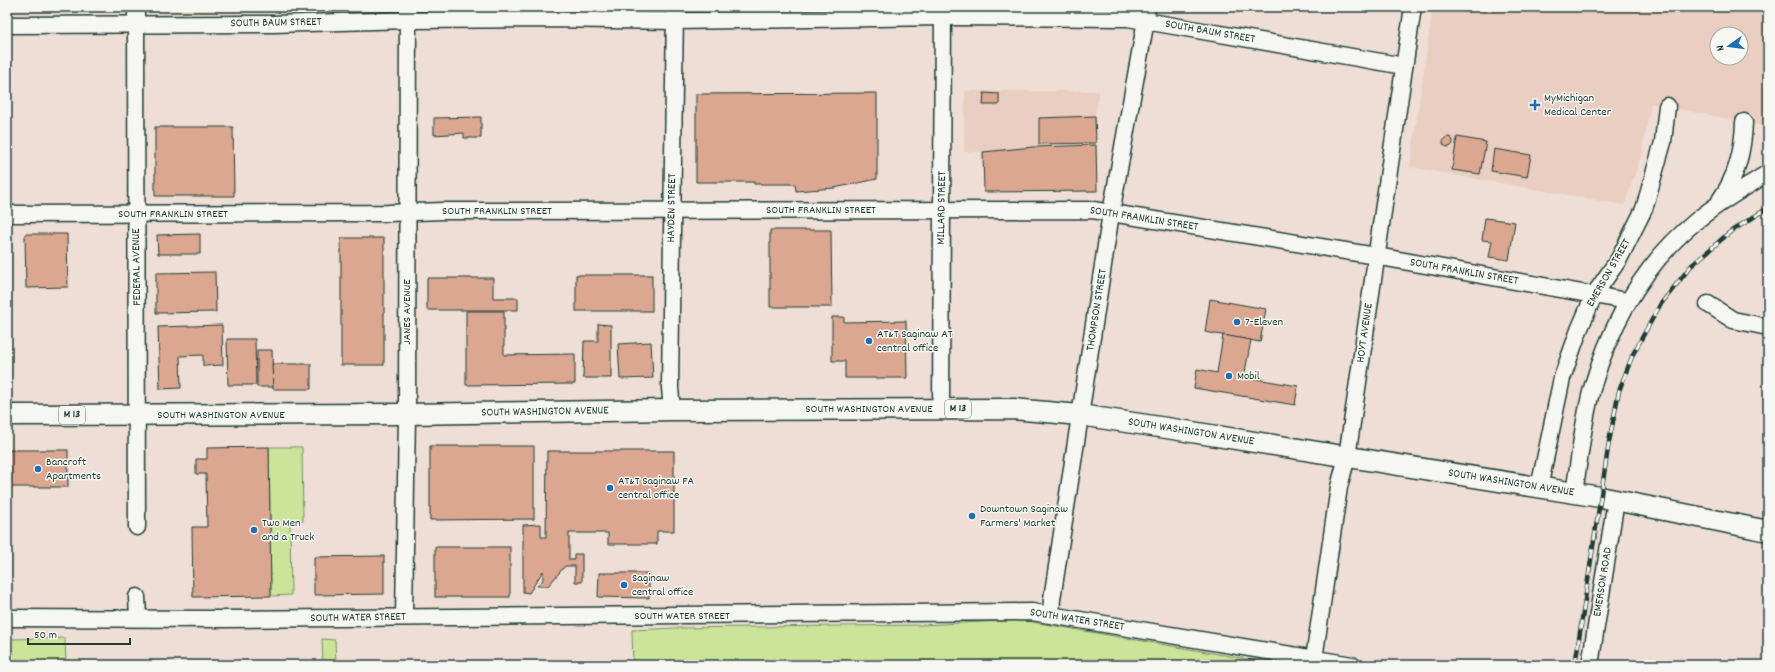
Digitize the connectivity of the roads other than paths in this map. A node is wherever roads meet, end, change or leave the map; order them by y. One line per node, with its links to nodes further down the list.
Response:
1 (136, 7): 8 (street, FEDERAL AVENUE)
2 (1413, 7): 9 (street, HOYT AVENUE)
3 (943, 12): 5 (street, SOUTH BAUM STREET); 6 (street, SOUTH BAUM STREET); 14 (street, MILLARD STREET)
4 (408, 14): 5 (street, SOUTH BAUM STREET); 8 (street, SOUTH BAUM STREET); 16 (street, JANES AVENUE)
5 (675, 14): 15 (street, HAYDEN STREET)
6 (1146, 14): 9 (street, SOUTH BAUM STREET); 17 (street, THOMPSON STREET)
7 (7, 25): 8 (street, SOUTH BAUM STREET)
8 (136, 25): 19 (street, FEDERAL AVENUE)
9 (1404, 66): 20 (street, HOYT AVENUE)
10 (1667, 106): 21 (street, EMERSON STREET)
11 (1744, 122): 13 (street)
12 (1768, 173): 13 (street)
13 (1715, 206): 22 (street)
14 (942, 210): 15 (street, SOUTH FRANKLIN STREET); 17 (street, SOUTH FRANKLIN STREET); 25 (street, MILLARD STREET)
15 (671, 211): 16 (street, SOUTH FRANKLIN STREET); 26 (street, HAYDEN STREET)
16 (406, 213): 19 (street, SOUTH FRANKLIN STREET); 27 (street, JANES AVENUE)
17 (1111, 213): 20 (street, SOUTH FRANKLIN STREET); 30 (street, THOMPSON STREET)
18 (7, 214): 19 (street, SOUTH FRANKLIN STREET)
19 (136, 214): 29 (street, FEDERAL AVENUE)
20 (1376, 256): 21 (street, SOUTH FRANKLIN STREET); 31 (street, HOYT AVENUE)
21 (1594, 295): 22 (street, SOUTH FRANKLIN STREET); 32 (street, EMERSON STREET)
22 (1627, 301): 33 (street)
23 (1708, 304): 24 (street)
24 (1768, 327)
25 (940, 409): 26 (main road, SOUTH WASHINGTON AVENUE / M 13); 30 (main road, SOUTH WASHINGTON AVENUE / M 13)
26 (672, 410): 27 (main road, SOUTH WASHINGTON AVENUE / M 13)
27 (407, 414): 29 (main road, SOUTH WASHINGTON AVENUE / M 13); 39 (street, JANES AVENUE)
28 (7, 415): 29 (main road, SOUTH WASHINGTON AVENUE / M 13)
29 (137, 415): 35 (street, FEDERAL AVENUE)
30 (1080, 415): 31 (main road, SOUTH WASHINGTON AVENUE / M 13); 38 (street, THOMPSON STREET)
31 (1347, 457): 32 (main road, SOUTH WASHINGTON AVENUE / M 13); 42 (street, HOYT AVENUE)
32 (1539, 488): 33 (main road, SOUTH WASHINGTON AVENUE / M 13)
33 (1574, 493): 34 (main road, SOUTH WASHINGTON AVENUE / M 13)
34 (1616, 500): 36 (main road, SOUTH WASHINGTON AVENUE / M 13); 44 (street, EMERSON ROAD)
35 (137, 527)
36 (1768, 531)
37 (137, 596): 41 (street)
38 (1051, 614): 39 (street, SOUTH WATER STREET); 42 (street, SOUTH WATER STREET)
39 (404, 617): 41 (street, SOUTH WATER STREET)
40 (7, 618): 41 (street, SOUTH WATER STREET)
41 (138, 618)
42 (1314, 659): 43 (street, SOUTH WATER STREET)
43 (1352, 665)
44 (1590, 665)

